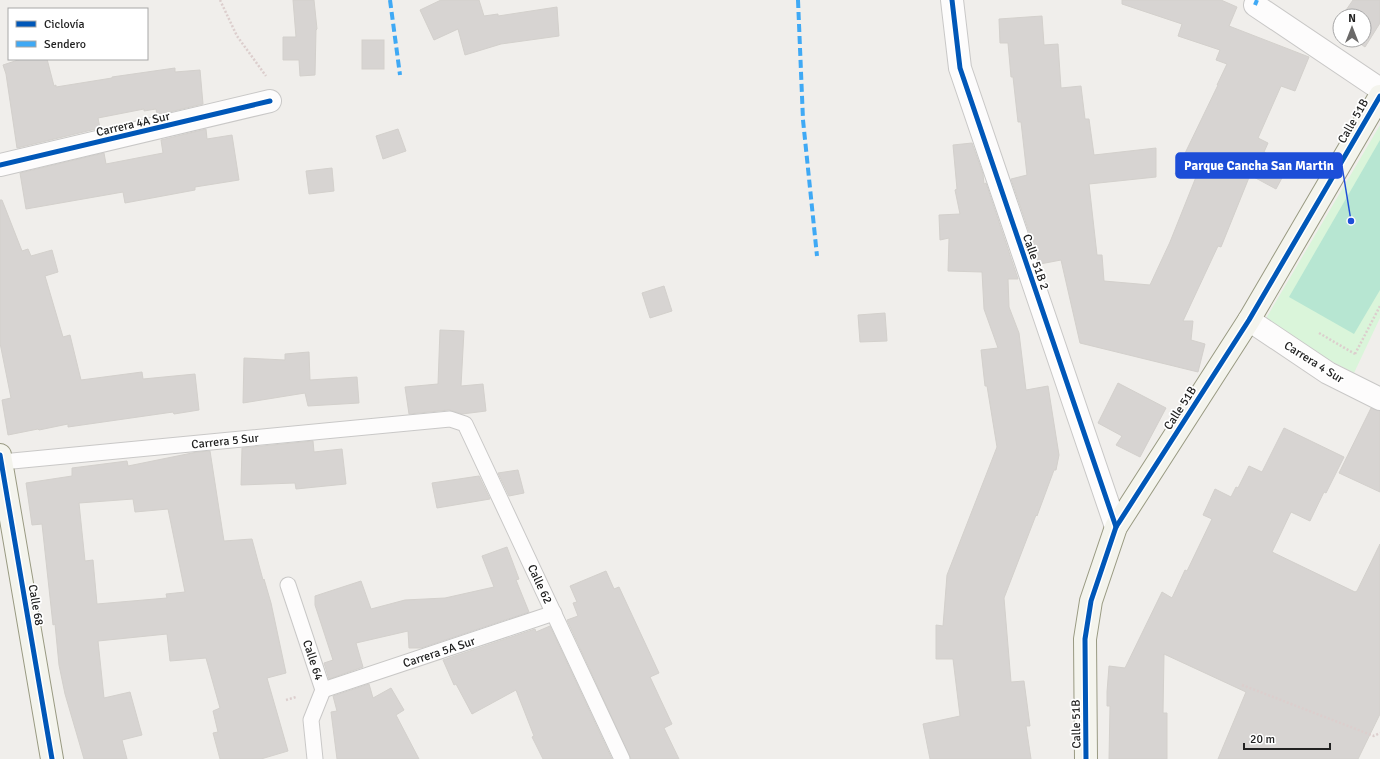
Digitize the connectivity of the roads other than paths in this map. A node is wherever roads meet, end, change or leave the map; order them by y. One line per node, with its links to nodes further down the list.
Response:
1 (952, 0): 11 (street, Calle 51B 2)
2 (1255, 5): 3 (street)
3 (1380, 89)
4 (1380, 96): 7 (street, Calle 51B)
5 (270, 101): 6 (street, Carrera 4A Sur)
6 (0, 165)
7 (1249, 320): 8 (street, Carrera 4 Sur); 11 (street, Calle 51B)
8 (1380, 399)
9 (450, 419): 10 (lane, Carrera 5 Sur); 13 (lane, Calle 62)
10 (1, 460): 15 (street, Calle 68)
11 (1116, 527): 18 (street, Calle 51B)
12 (288, 585): 14 (lane, Calle 64)
13 (554, 613): 14 (lane, Carrera 5A Sur); 17 (lane, Calle 62)
14 (323, 690): 16 (lane, Calle 64)
15 (52, 759)
16 (315, 759)
17 (622, 759)
18 (1086, 759)

